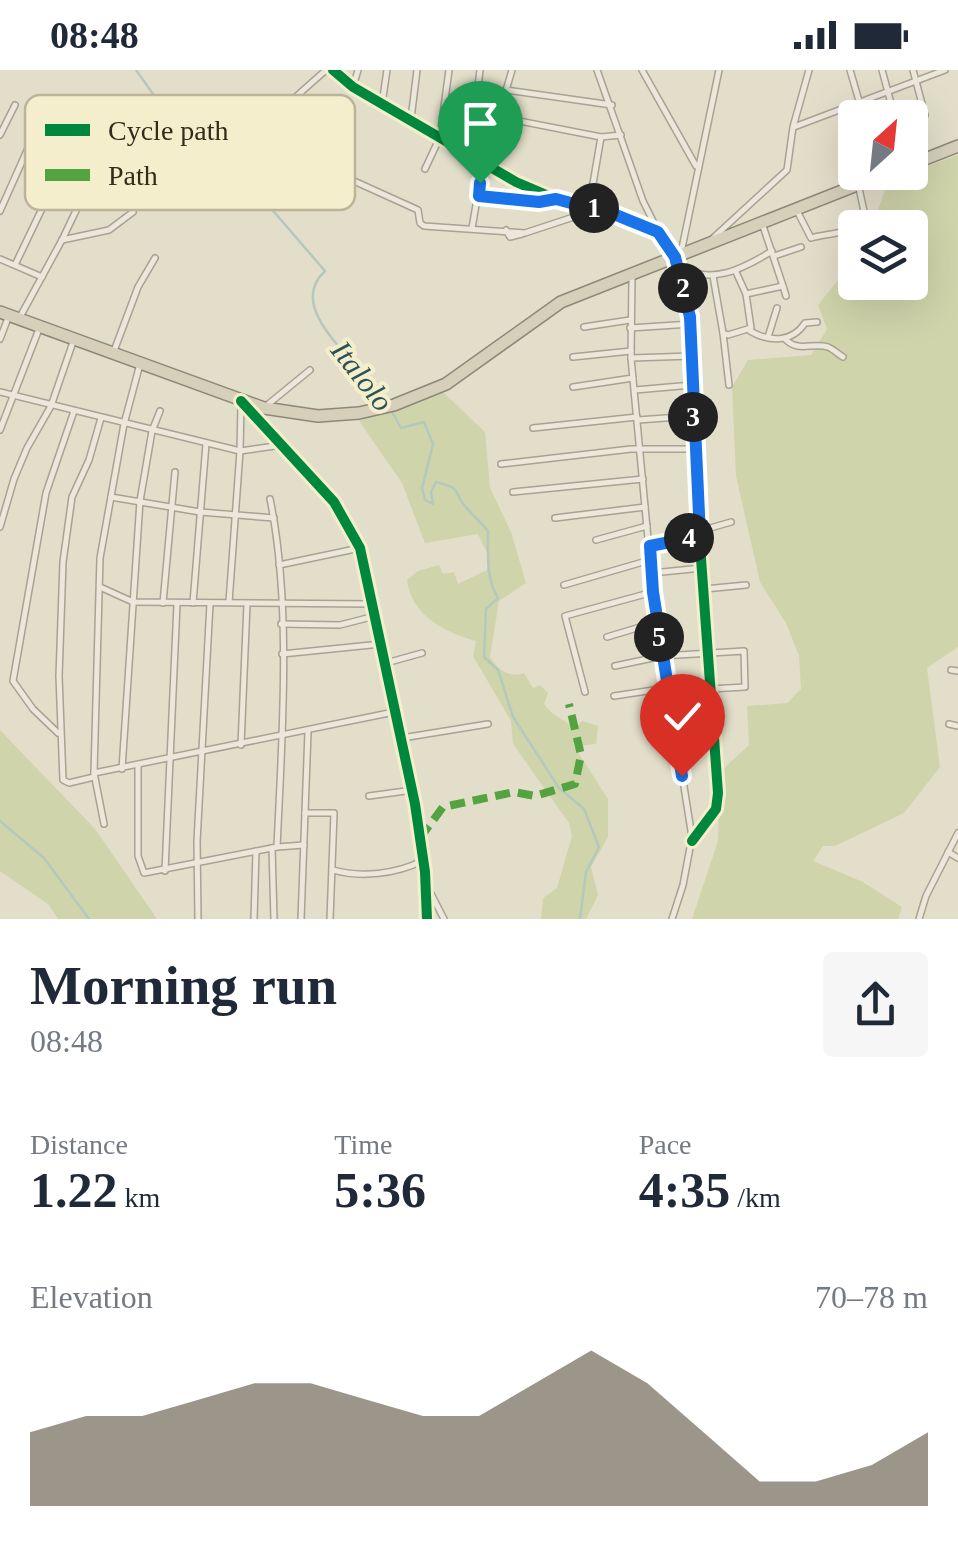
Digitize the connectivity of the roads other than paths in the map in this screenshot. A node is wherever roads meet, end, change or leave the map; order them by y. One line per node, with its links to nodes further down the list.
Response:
1 (330, 70): 17 (street); 20 (street)
2 (358, 70): 17 (street)
3 (387, 70): 25 (street)
4 (417, 70): 30 (street)
5 (449, 70): 34 (street)
6 (480, 70): 37 (street)
7 (512, 70): 18 (street)
8 (597, 70): 27 (street)
9 (642, 70): 42 (street)
10 (720, 70): 42 (street)
11 (809, 70): 31 (street)
12 (850, 70): 21 (street)
13 (882, 70): 19 (street)
14 (913, 70): 16 (street)
15 (945, 70): 16 (street)
16 (917, 82): 19 (street); 24 (street)
17 (354, 87): 25 (street)
18 (506, 90): 27 (street); 29 (street)
19 (888, 92): 22 (street); 23 (street)
20 (299, 95)
21 (859, 100)
22 (862, 100)
23 (890, 100)
24 (922, 100)
25 (382, 104): 30 (street)
26 (15, 105): 32 (street)
27 (612, 105): 33 (street)
28 (838, 109): 31 (street)
29 (499, 117): 35 (street); 40 (street)
30 (411, 119): 34 (street)
31 (793, 127): 58 (street)
32 (0, 135)
33 (621, 136): 35 (street); 56 (street)
34 (440, 137): 37 (street); 41 (street)
35 (600, 137): 48 (street)
36 (958, 146): 39 (highway)
37 (470, 153): 40 (street)
38 (25, 155): 50 (street)
39 (928, 157)
40 (486, 163): 46 (street); 47 (street)
41 (425, 169)
42 (698, 169): 63 (street)
43 (355, 182): 55 (street)
44 (845, 190): 49 (highway)
45 (859, 190): 49 (street)
46 (479, 196): 47 (street); 55 (street)
47 (556, 199): 48 (street)
48 (593, 208): 55 (street); 56 (street)
49 (796, 209): 54 (highway)
50 (0, 210)
51 (41, 210): 64 (street)
52 (76, 210): 57 (street)
53 (133, 212): 57 (street)
54 (762, 223): 58 (highway); 60 (street)
55 (472, 228)
56 (658, 232): 63 (street)
57 (62, 240): 68 (street)
58 (706, 244): 63 (highway)
59 (800, 246): 60 (street)
60 (773, 254): 65 (street); 69 (street)
61 (154, 258): 85 (street)
62 (0, 259): 64 (street)
63 (678, 260): 66 (highway); 67 (street); 76 (street)
64 (15, 265): 68 (street)
65 (736, 272): 67 (street); 70 (street)
66 (632, 274): 75 (street); 101 (highway)
67 (714, 276): 80 (street)
68 (42, 277): 73 (street)
69 (783, 286): 70 (street); 71 (street)
70 (746, 294): 79 (street)
71 (786, 296)
72 (776, 308): 81 (street)
73 (9, 316): 77 (highway); 82 (street)
74 (817, 322): 84 (street)
75 (630, 324): 76 (street); 78 (street); 86 (street)
76 (691, 324): 87 (street)
77 (40, 326): 83 (highway); 98 (street)
78 (584, 327)
79 (750, 331): 80 (street); 81 (street)
80 (724, 333): 94 (street)
81 (768, 337): 84 (street)
82 (0, 339)
83 (74, 339): 85 (highway); 100 (street)
84 (786, 339): 89 (street)
85 (114, 354): 90 (highway)
86 (631, 355): 87 (street); 88 (street); 92 (street)
87 (692, 356): 93 (street)
88 (573, 357)
89 (843, 357)
90 (140, 364): 99 (highway); 107 (street)
91 (310, 370): 101 (street)
92 (633, 378): 95 (street); 96 (street)
93 (692, 385): 96 (street); 104 (street)
94 (729, 385)
95 (573, 388)
96 (634, 390): 106 (street)
97 (0, 392): 98 (street)
98 (13, 396): 100 (street); 109 (street)
99 (241, 401): 101 (highway); 112 (street); 115 (street)
100 (51, 406): 103 (street); 131 (street)
101 (264, 408)
102 (160, 411): 110 (street)
103 (74, 412): 105 (street); 174 (street)
104 (693, 416): 106 (street); 114 (street)
105 (101, 418): 107 (street); 174 (street)
106 (637, 418): 108 (street); 113 (street)
107 (124, 424): 110 (street); 120 (street)
108 (533, 428)
109 (0, 430)
110 (152, 431): 111 (street); 122 (street)
111 (206, 444): 115 (street); 125 (street)
112 (282, 445): 115 (street); 135 (street)
113 (640, 448): 114 (street); 116 (street); 118 (street)
114 (695, 450): 132 (street)
115 (240, 451): 126 (street)
116 (501, 464)
117 (175, 472): 123 (street)
118 (643, 478): 119 (street); 124 (street)
119 (513, 492)
120 (110, 496): 122 (street); 142 (street)
121 (270, 499): 127 (street)
122 (140, 502): 123 (street); 145 (street)
123 (170, 506): 125 (street); 148 (street)
124 (646, 507): 128 (street); 130 (street)
125 (200, 512): 126 (street); 149 (street)
126 (236, 516): 127 (street); 146 (street)
127 (274, 518): 137 (street)
128 (555, 518)
129 (731, 522): 132 (street)
130 (648, 526): 133 (street); 134 (street)
131 (0, 528)
132 (700, 533): 134 (street); 138 (street)
133 (596, 540)
134 (650, 546): 136 (street)
135 (360, 548): 137 (street); 153 (street)
136 (650, 560): 139 (street); 140 (street)
137 (278, 565): 147 (street)
138 (702, 568): 139 (street); 143 (street)
139 (652, 573): 144 (street)
140 (564, 585)
141 (746, 585): 143 (street)
142 (100, 587): 145 (street); 182 (street)
143 (705, 589): 159 (street)
144 (653, 592): 155 (street); 167 (street)
145 (133, 602): 148 (street); 181 (street)
146 (228, 602): 151 (street); 152 (street)
147 (280, 602): 152 (street); 153 (street); 156 (street)
148 (163, 603): 150 (street)
149 (193, 603): 150 (street); 151 (street)
150 (176, 604): 179 (street)
151 (210, 604): 178 (street)
152 (246, 604): 177 (street)
153 (371, 604): 154 (street)
154 (374, 616): 156 (street); 158 (street)
155 (657, 622): 157 (street); 162 (street)
156 (281, 624): 161 (street)
157 (606, 637)
158 (381, 644): 161 (street); 163 (street)
159 (708, 652): 162 (street); 166 (street); 166 (street)
160 (422, 653): 163 (street)
161 (282, 654): 175 (street)
162 (662, 656): 164 (street); 165 (street)
163 (386, 663): 169 (street)
164 (615, 666)
165 (667, 688): 168 (street); 188 (street)
166 (710, 689): 188 (street)
167 (585, 692)
168 (614, 696)
169 (396, 711): 173 (street); 176 (street)
170 (488, 724): 176 (street)
171 (949, 724): 172 (street)
172 (958, 726)
173 (308, 731): 175 (street); 185 (street)
174 (60, 735): 182 (street)
175 (282, 736): 177 (street); 190 (street)
176 (402, 738): 183 (street)
177 (241, 746): 178 (street)
178 (204, 752): 179 (street); 194 (street)
179 (170, 759): 180 (street); 197 (street)
180 (138, 766): 181 (street); 197 (street)
181 (122, 769): 182 (street)
182 (94, 775): 186 (street)
183 (413, 790): 184 (street); 195 (street)
184 (369, 796)
185 (305, 814): 189 (street); 196 (street)
186 (104, 824)
187 (958, 833): 192 (street)
188 (692, 841): 206 (street)
189 (304, 845): 190 (street); 202 (street)
190 (275, 847): 191 (street); 201 (street)
191 (256, 851): 194 (street); 200 (street)
192 (948, 852): 193 (street); 207 (street)
193 (958, 858)
194 (198, 862): 197 (street); 199 (street)
195 (422, 862): 196 (street); 198 (street)
196 (333, 870): 203 (street)
197 (165, 871)
198 (426, 883): 204 (street); 205 (street)
199 (198, 919)
200 (254, 919)
201 (274, 919)
202 (302, 919)
203 (330, 919)
204 (427, 919)
205 (444, 919)
206 (672, 919)
207 (919, 919)

